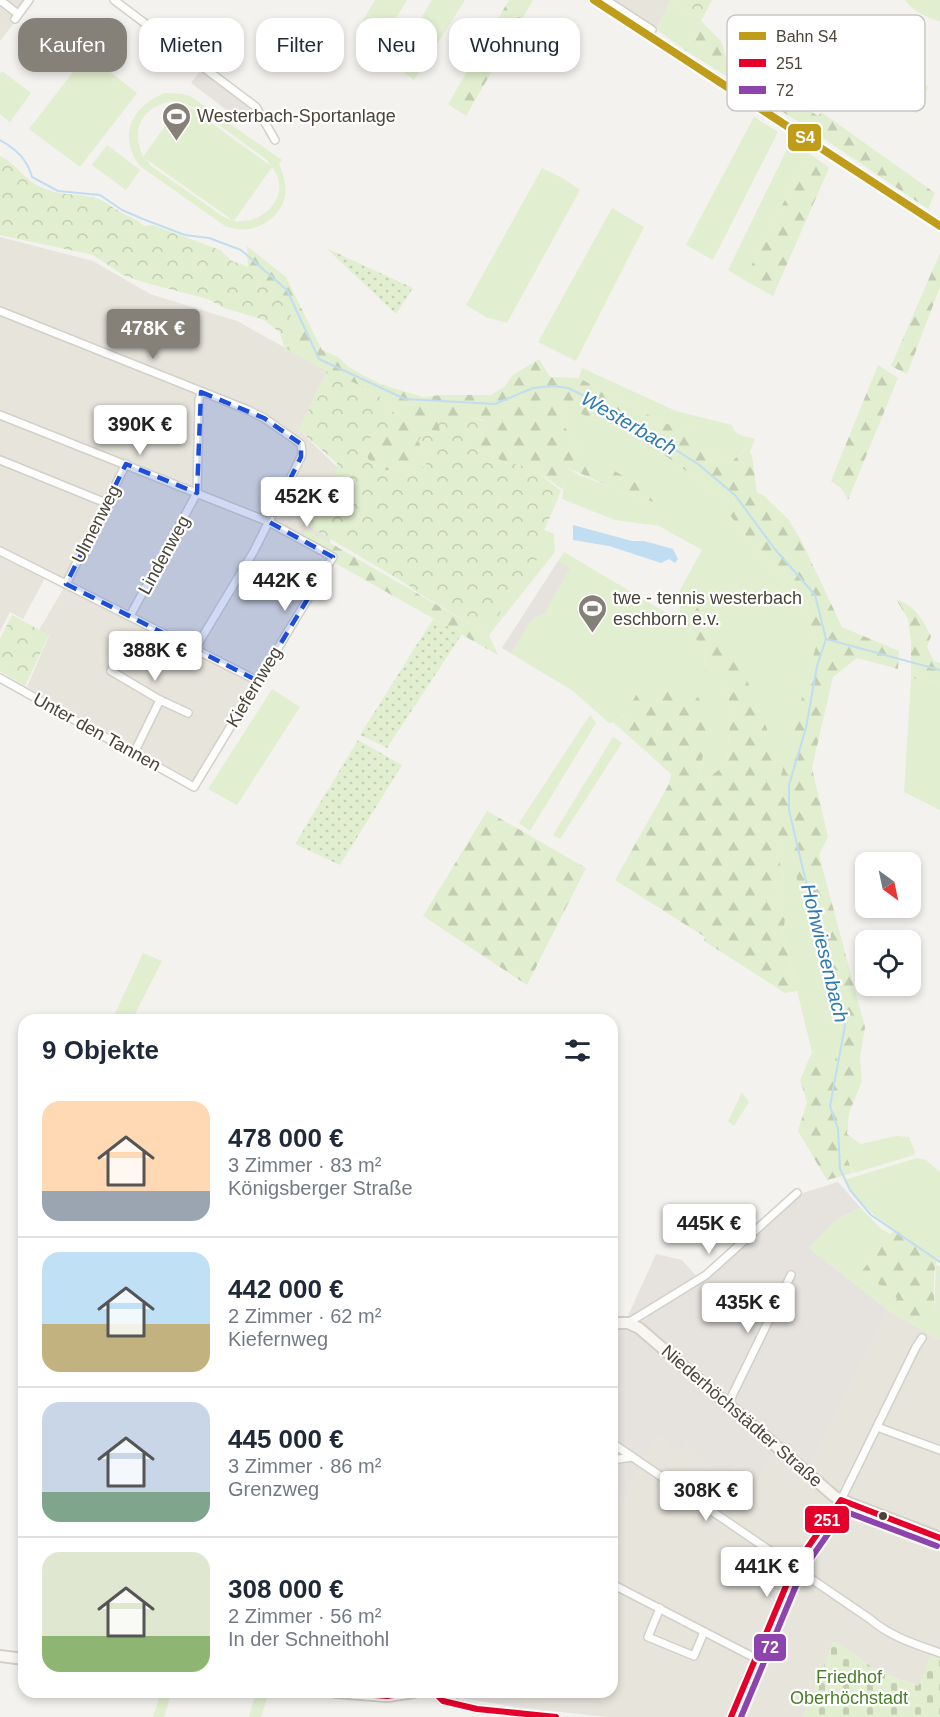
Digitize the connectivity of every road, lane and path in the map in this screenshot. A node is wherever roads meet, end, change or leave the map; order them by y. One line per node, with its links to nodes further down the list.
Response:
1 (0, 0): 2 (street)
2 (29, 0)
3 (114, 0): 6 (street)
4 (606, 0): 5 (street)
5 (652, 30)
6 (275, 140)
7 (0, 311): 8 (street)
8 (201, 392): 12 (street); 14 (street)
9 (0, 415): 11 (street)
10 (0, 460): 13 (street)
11 (126, 464): 12 (street); 13 (street, Ulmenweg)
12 (197, 492): 14 (street); 17 (street, Lindenweg)
13 (106, 503): 16 (street, Ulmenweg)
14 (269, 522): 18 (street); 21 (street, Kiefernweg)
15 (0, 550): 16 (street)
16 (66, 584): 17 (street)
17 (130, 616): 18 (street)
18 (195, 649): 21 (street)
19 (122, 651): 22 (street)
20 (0, 678): 24 (street, Unter den Tannen)
21 (258, 681): 25 (street, Kiefernweg)
22 (160, 700): 23 (street); 24 (street)
23 (188, 713)
24 (134, 753): 25 (street, Unter den Tannen)
25 (194, 787)
26 (796, 1193): 29 (street)
27 (791, 1275): 31 (street)
28 (618, 1323): 29 (street)
29 (628, 1323): 31 (street, Niederhöchstädter Straße)
30 (922, 1338): 32 (street)
31 (728, 1404): 37 (street, Niederhöchstädter Straße)
32 (878, 1427): 34 (street); 37 (street)
33 (618, 1447): 35 (street)
34 (940, 1450)
35 (632, 1457): 36 (street); 39 (street)
36 (618, 1459)
37 (841, 1500): 38 (street, Niederhöchstädter Straße); 39 (street)
38 (940, 1538)
39 (794, 1567): 43 (street); 46 (street)
40 (618, 1587): 41 (street)
41 (660, 1608): 42 (street); 42 (street)
42 (704, 1632): 46 (street)
43 (940, 1653)
44 (0, 1656): 45 (street)
45 (18, 1658)
46 (755, 1658): 51 (street)
47 (441, 1698): 49 (street)
48 (451, 1698): 49 (street)
49 (456, 1704): 50 (street)
50 (556, 1717)
51 (731, 1717)

